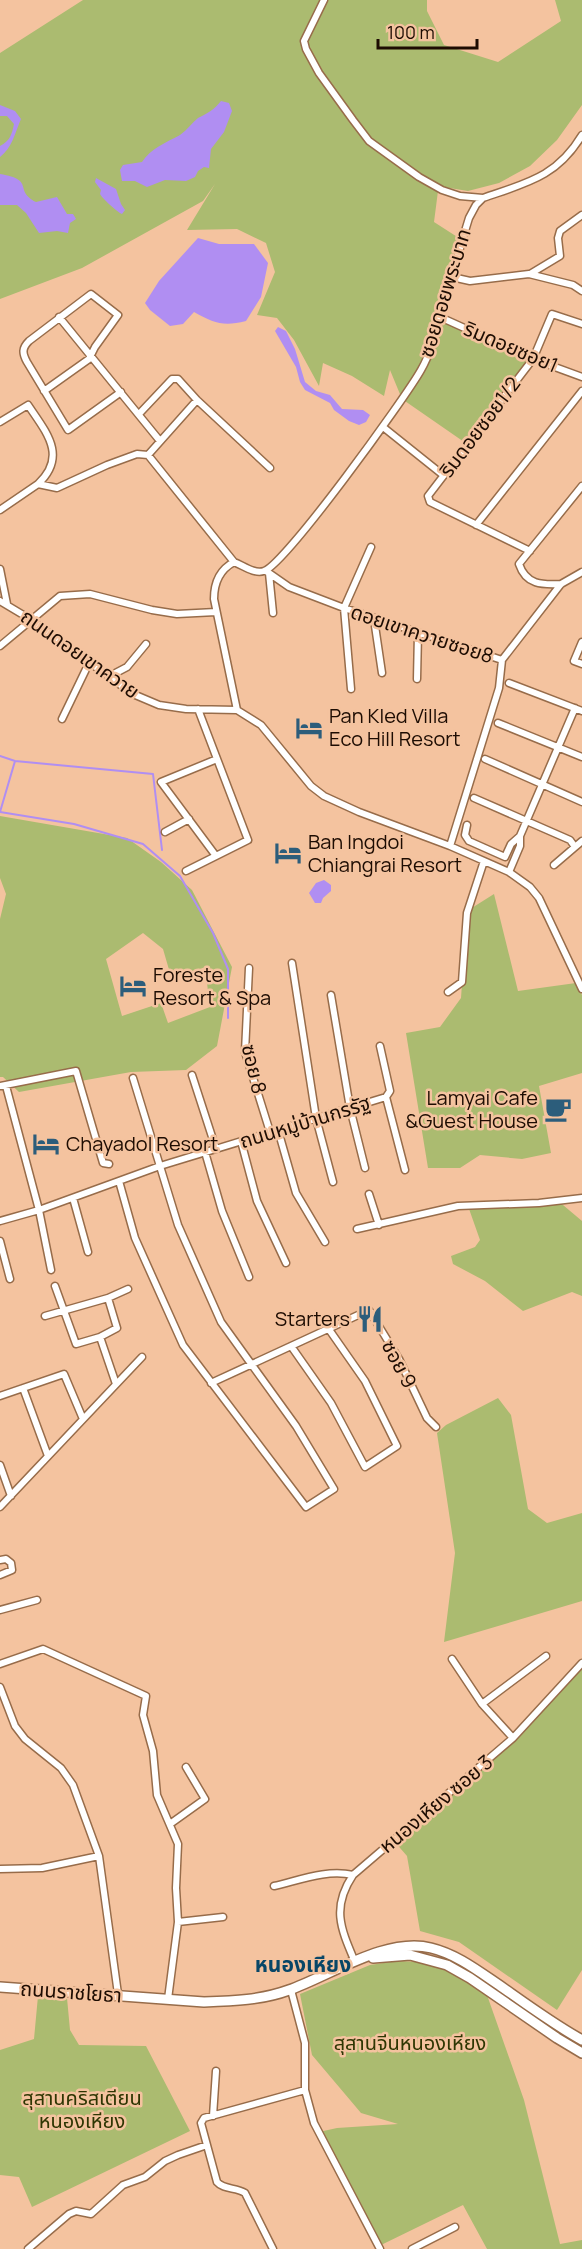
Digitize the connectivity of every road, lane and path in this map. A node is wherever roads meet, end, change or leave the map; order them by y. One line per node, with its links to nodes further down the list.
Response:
1 (324, 0): 3 (street)
2 (581, 140): 3 (street)
3 (483, 198): 6 (street, ซอยดอยพระบาท)
4 (582, 215): 5 (street)
5 (529, 274): 6 (street); 7 (street)
6 (452, 277): 9 (street, ซอยดอยพระบาท)
7 (582, 291)
8 (59, 317): 11 (street); 11 (street); 14 (street)
9 (440, 317): 12 (street, ริมดอยซอย1); 20 (street, ซอยดอยพระบาท)
10 (582, 324): 12 (street, ริมดอยซอย1/2)
11 (91, 356): 14 (street); 16 (street)
12 (533, 359): 13 (street, ริมดอยซอย1); 24 (street, ริมดอยซอย1/2)
13 (582, 377)
14 (44, 391): 16 (street)
15 (582, 391): 28 (street)
16 (121, 392): 18 (street)
17 (196, 400): 18 (street); 21 (street); 23 (street)
18 (139, 414): 21 (street)
19 (0, 422): 25 (street)
20 (383, 427): 24 (street); 33 (street, ซอยดอยพระบาท)
21 (160, 441): 22 (street)
22 (148, 455): 25 (street); 31 (street)
23 (270, 468)
24 (443, 475): 28 (street, ริมดอยซอย1/2)
25 (38, 484): 27 (street)
26 (582, 486): 30 (street)
27 (0, 510)
28 (476, 525): 30 (street)
29 (371, 547): 38 (street)
30 (530, 551): 36 (street)
31 (234, 562): 33 (street); 39 (street)
32 (0, 569): 37 (street)
33 (267, 572): 38 (street, ดอยเขาควายซอย8); 40 (street)
34 (582, 572): 35 (street)
35 (579, 577): 36 (street)
36 (561, 584): 47 (street)
37 (3, 602): 41 (street, ถนนดอยเขาควาย)
38 (344, 608): 42 (street, ดอยเขาควายซอย8); 54 (street)
39 (216, 612): 41 (street); 56 (street)
40 (273, 613)
41 (30, 619): 46 (street); 48 (street, ถนนดอยเขาควาย)
42 (374, 619): 43 (street, ดอยเขาควายซอย8); 50 (street)
43 (418, 633): 47 (street, ดอยเขาควายซอย8); 52 (street)
44 (582, 642): 49 (street)
45 (146, 644): 51 (street)
46 (0, 646)
47 (502, 660): 73 (street, ดอยเขาควายซอย8)
48 (88, 663): 51 (street, ถนนดอยเขาควาย); 58 (street)
49 (582, 664)
50 (382, 673)
51 (108, 677): 55 (street, ถนนดอยเขาควาย)
52 (417, 679)
53 (508, 683): 57 (street)
54 (351, 688)
55 (198, 709): 56 (street, ถนนดอยเขาควาย); 62 (street)
56 (237, 710): 73 (street)
57 (579, 710): 60 (street)
58 (62, 719)
59 (498, 723): 60 (street)
60 (558, 747): 61 (street); 64 (street)
61 (582, 757)
62 (217, 759): 67 (street); 75 (street)
63 (485, 759): 64 (street)
64 (542, 785): 66 (street); 68 (street)
65 (474, 798): 68 (street)
66 (582, 802)
67 (189, 819): 70 (street); 75 (street)
68 (527, 820): 71 (street); 74 (street)
69 (467, 825): 71 (street)
70 (165, 832)
71 (520, 836): 79 (street)
72 (582, 841): 74 (street)
73 (450, 846): 76 (street)
74 (575, 847): 77 (street)
75 (216, 856): 78 (street)
76 (484, 861): 79 (street); 83 (street)
77 (554, 864)
78 (186, 871)
79 (509, 872): 82 (street)
80 (292, 963): 91 (street)
81 (249, 968): 93 (street, ซอย 8)
82 (582, 989)
83 (448, 992)
84 (331, 995): 90 (street)
85 (380, 1046): 89 (street)
86 (192, 1075): 95 (street)
87 (133, 1078): 98 (street)
88 (3, 1086): 97 (street); 106 (street)
89 (386, 1097): 90 (street, ถนนหมู่บ้านกรรัฐ); 100 (street)
90 (350, 1108): 91 (street, ถนนหมู่บ้านกรรัฐ); 99 (street)
91 (316, 1118): 92 (street, ถนนหมู่บ้านกรรัฐ); 102 (street)
92 (278, 1130): 93 (street, ถนนหมู่บ้านกรรัฐ); 111 (street)
93 (270, 1132): 94 (street, ถนนหมู่บ้านกรรัฐ)
94 (240, 1142): 95 (street, ถนนหมู่บ้านกรรัฐ); 113 (street)
95 (216, 1149): 96 (street, ถนนหมู่บ้านกรรัฐ)
96 (205, 1152): 98 (street, ถนนหมู่บ้านกรรัฐ); 115 (street)
97 (109, 1164)
98 (160, 1166): 101 (street, ถนนหมู่บ้านกรรัฐ); 126 (street)
99 (364, 1168)
100 (405, 1170)
101 (119, 1181): 104 (street, ถนนหมู่บ้านกรรัฐ); 127 (street)
102 (333, 1182)
103 (369, 1194): 108 (street)
104 (73, 1198): 106 (street, ถนนหมู่บ้านกรรัฐ); 112 (street)
105 (582, 1198): 108 (street)
106 (39, 1210): 107 (street, ถนนหมู่บ้านกรรัฐ); 114 (street)
107 (0, 1221)
108 (379, 1225): 109 (street)
109 (357, 1229)
110 (0, 1241): 116 (street)
111 (325, 1242)
112 (88, 1252)
113 (286, 1263)
114 (51, 1270)
115 (249, 1276)
116 (10, 1279)
117 (56, 1286): 120 (street)
118 (128, 1290): 119 (street)
119 (108, 1298): 120 (street); 123 (street)
120 (66, 1312): 121 (street); 123 (street)
121 (45, 1316)
122 (328, 1328): 124 (street); 124 (street); 132 (street, ซอย 9)
123 (100, 1337): 128 (street)
124 (291, 1346): 126 (street)
125 (142, 1357): 128 (street)
126 (251, 1365): 127 (street); 127 (street)
127 (211, 1383)
128 (116, 1384): 131 (street)
129 (23, 1388): 130 (street); 131 (street); 133 (street)
130 (0, 1396)
131 (83, 1419): 133 (street)
132 (436, 1427)
133 (48, 1456): 135 (street)
134 (0, 1465): 135 (street)
135 (11, 1496): 136 (street)
136 (0, 1507)
137 (0, 1560): 138 (street)
138 (0, 1575)
139 (37, 1600): 140 (street)
140 (0, 1610)
141 (546, 1656): 146 (street)
142 (452, 1659): 146 (street)
143 (0, 1664): 149 (street)
144 (582, 1664): 147 (street, หนองเหียง ซอย 3)
145 (0, 1687): 150 (street)
146 (482, 1704): 147 (street)
147 (513, 1738): 152 (street, หนองเหียง ซอย 3)
148 (186, 1767): 149 (street)
149 (170, 1824): 155 (street)
150 (99, 1856): 151 (street); 162 (street)
151 (0, 1869)
152 (353, 1875): 153 (street); 157 (street, หนองเหียง ซอย 3)
153 (274, 1886)
154 (223, 1917): 155 (street)
155 (178, 1922): 163 (street)
156 (365, 1958): 157 (main road, ถนนราชโยธา); 158 (main road, ถนนราชโยธา); 159 (main road)
157 (355, 1962): 161 (main road, ถนนราชโยธา)
158 (464, 1962): 159 (main road); 164 (main road, ถนนราชโยธา)
159 (459, 1971): 165 (main road)
160 (0, 1987): 162 (main road, ถนนราชโยธา)
161 (291, 1990): 163 (main road, ถนนราชโยธา); 167 (street)
162 (118, 1994): 163 (main road, ถนนราชโยธา)
163 (168, 1999)
164 (582, 2040)
165 (582, 2052)
166 (216, 2071): 168 (street)
167 (305, 2090): 168 (street); 173 (street)
168 (213, 2116): 169 (street)
169 (207, 2145): 171 (street); 172 (street)
170 (455, 2227): 174 (street)
171 (28, 2249)
172 (273, 2249)
173 (380, 2249)
174 (412, 2249)

